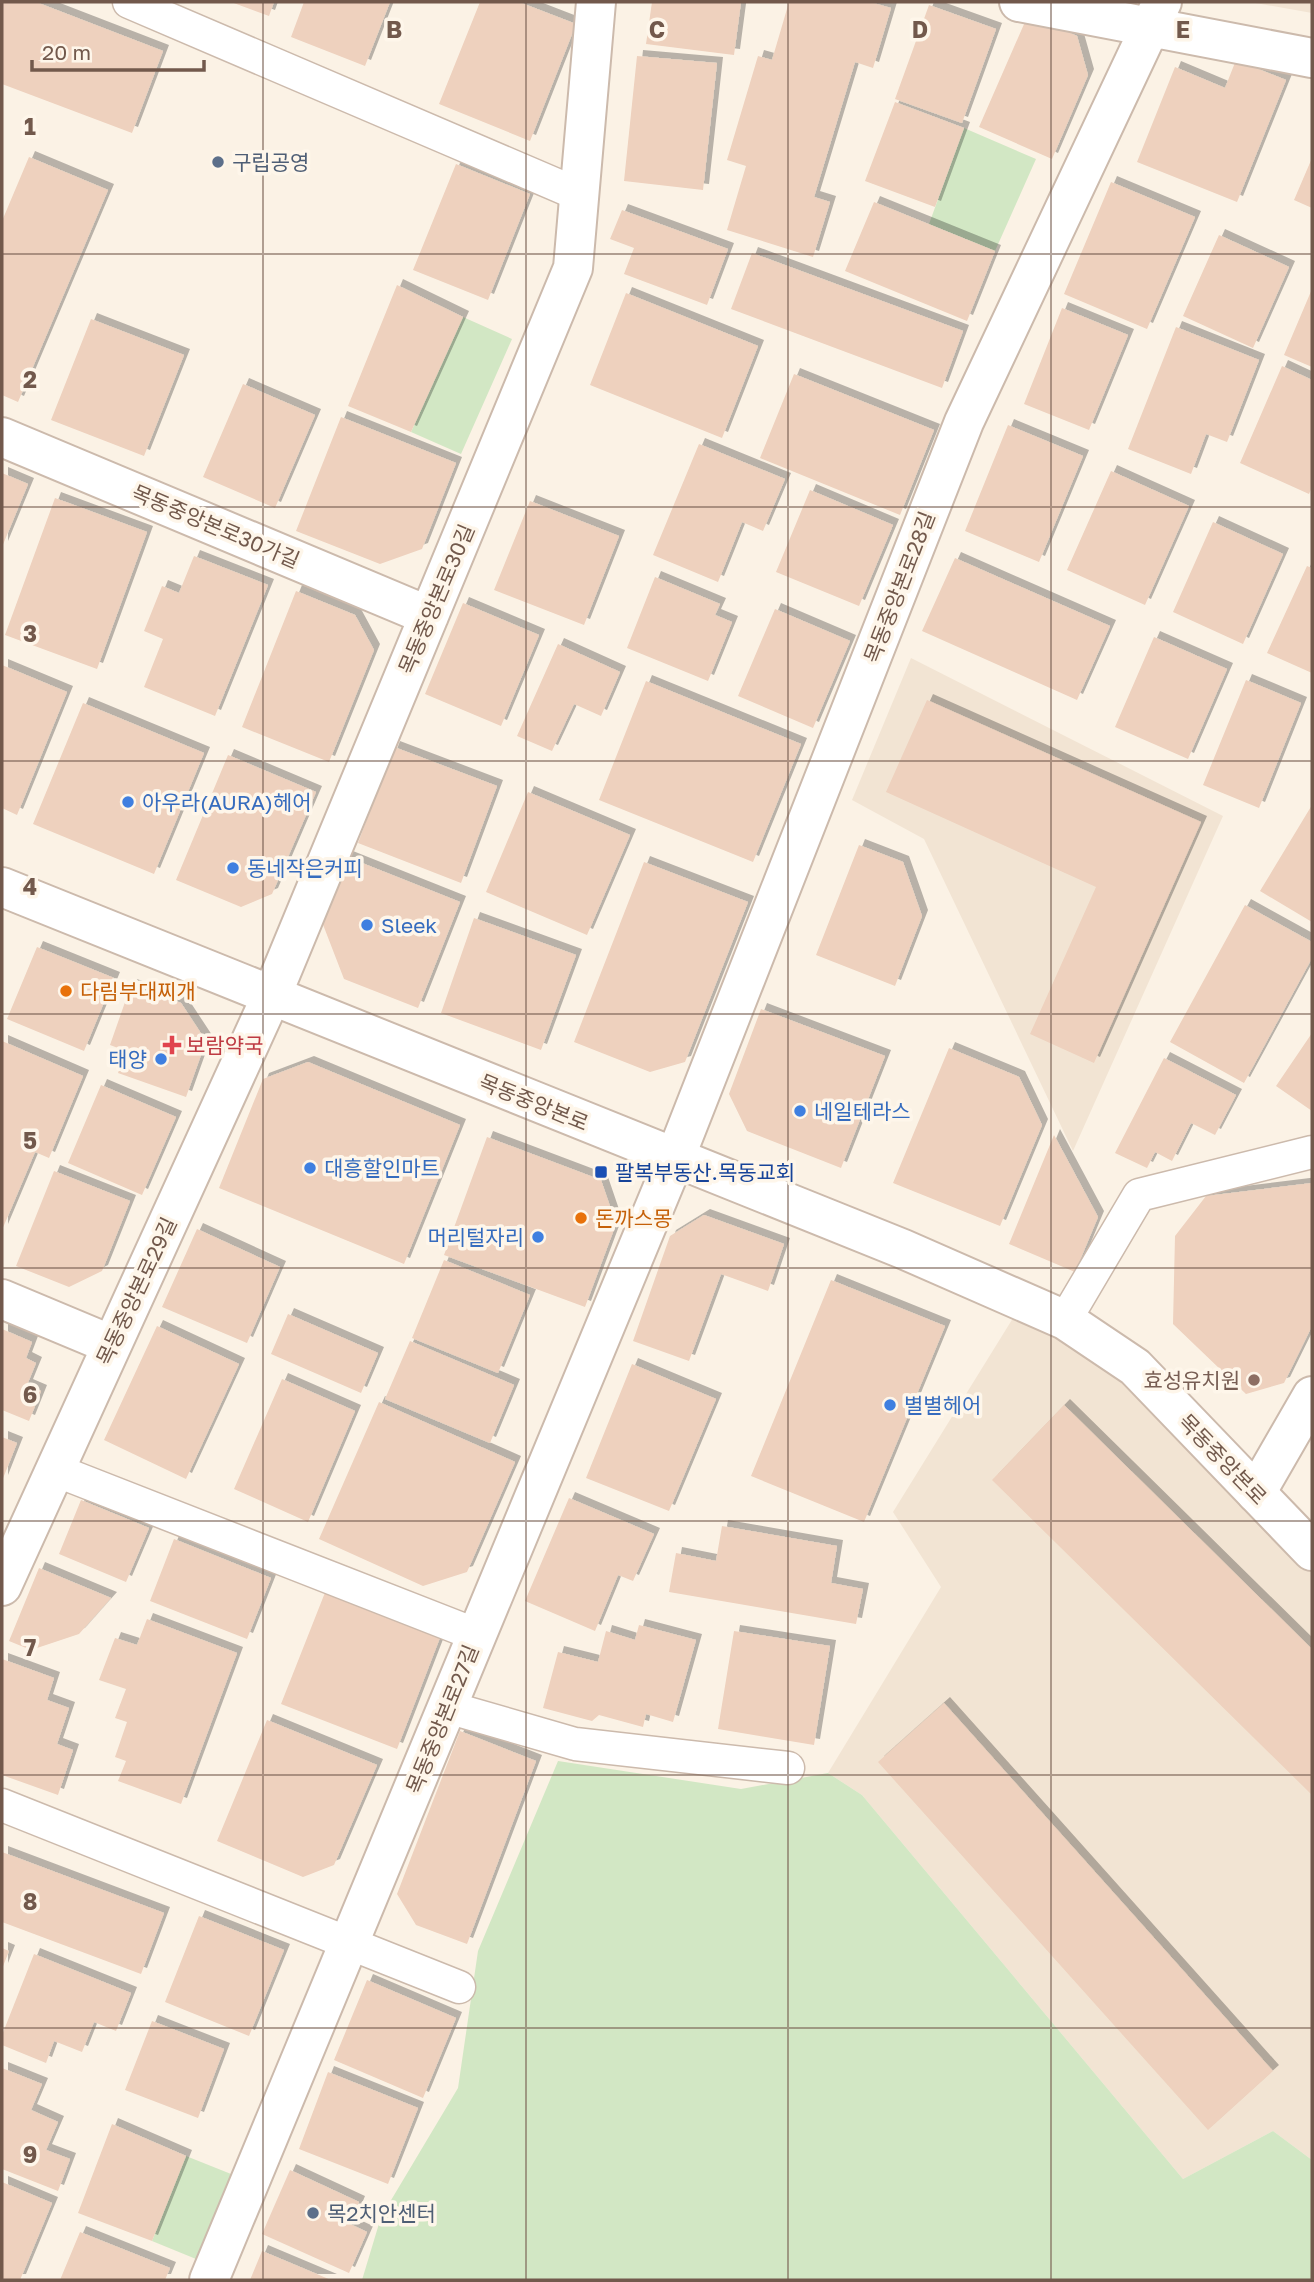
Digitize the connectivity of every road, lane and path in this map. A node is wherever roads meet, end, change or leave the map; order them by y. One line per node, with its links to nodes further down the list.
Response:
1 (129, 2): 6 (lane)
2 (596, 2): 6 (street, 목동중앙본로30길)
3 (1019, 2): 4 (street)
4 (1155, 14): 5 (street); 12 (street, 목동중앙본로28길)
5 (1312, 58)
6 (580, 195): 8 (street, 목동중앙본로30길)
7 (2, 437): 8 (street, 목동중앙본로30가길)
8 (429, 616): 10 (street, 목동중앙본로30길)
9 (2, 887): 10 (street, 목동중앙본로)
10 (271, 997): 12 (street, 목동중앙본로); 15 (street, 목동중앙본로29길)
11 (1312, 1152): 14 (lane)
12 (675, 1158): 14 (street, 목동중앙본로); 21 (street, 목동중앙본로27길)
13 (2, 1299): 15 (street)
14 (1065, 1321): 18 (street, 목동중앙본로)
15 (112, 1345): 17 (street, 목동중앙본로29길)
16 (1312, 1396): 18 (street)
17 (55, 1470): 20 (street, 목동중앙본로29길); 21 (lane)
18 (1256, 1493): 19 (street, 목동중앙본로)
19 (1312, 1551)
20 (2, 1586)
21 (477, 1634): 22 (street, 목동중앙본로27길)
22 (447, 1707): 23 (lane); 25 (street, 목동중앙본로27길)
23 (788, 1768)
24 (2, 1805): 25 (lane)
25 (349, 1943): 26 (lane); 27 (street, 목동중앙본로27길)
26 (459, 1987)
27 (209, 2280)

